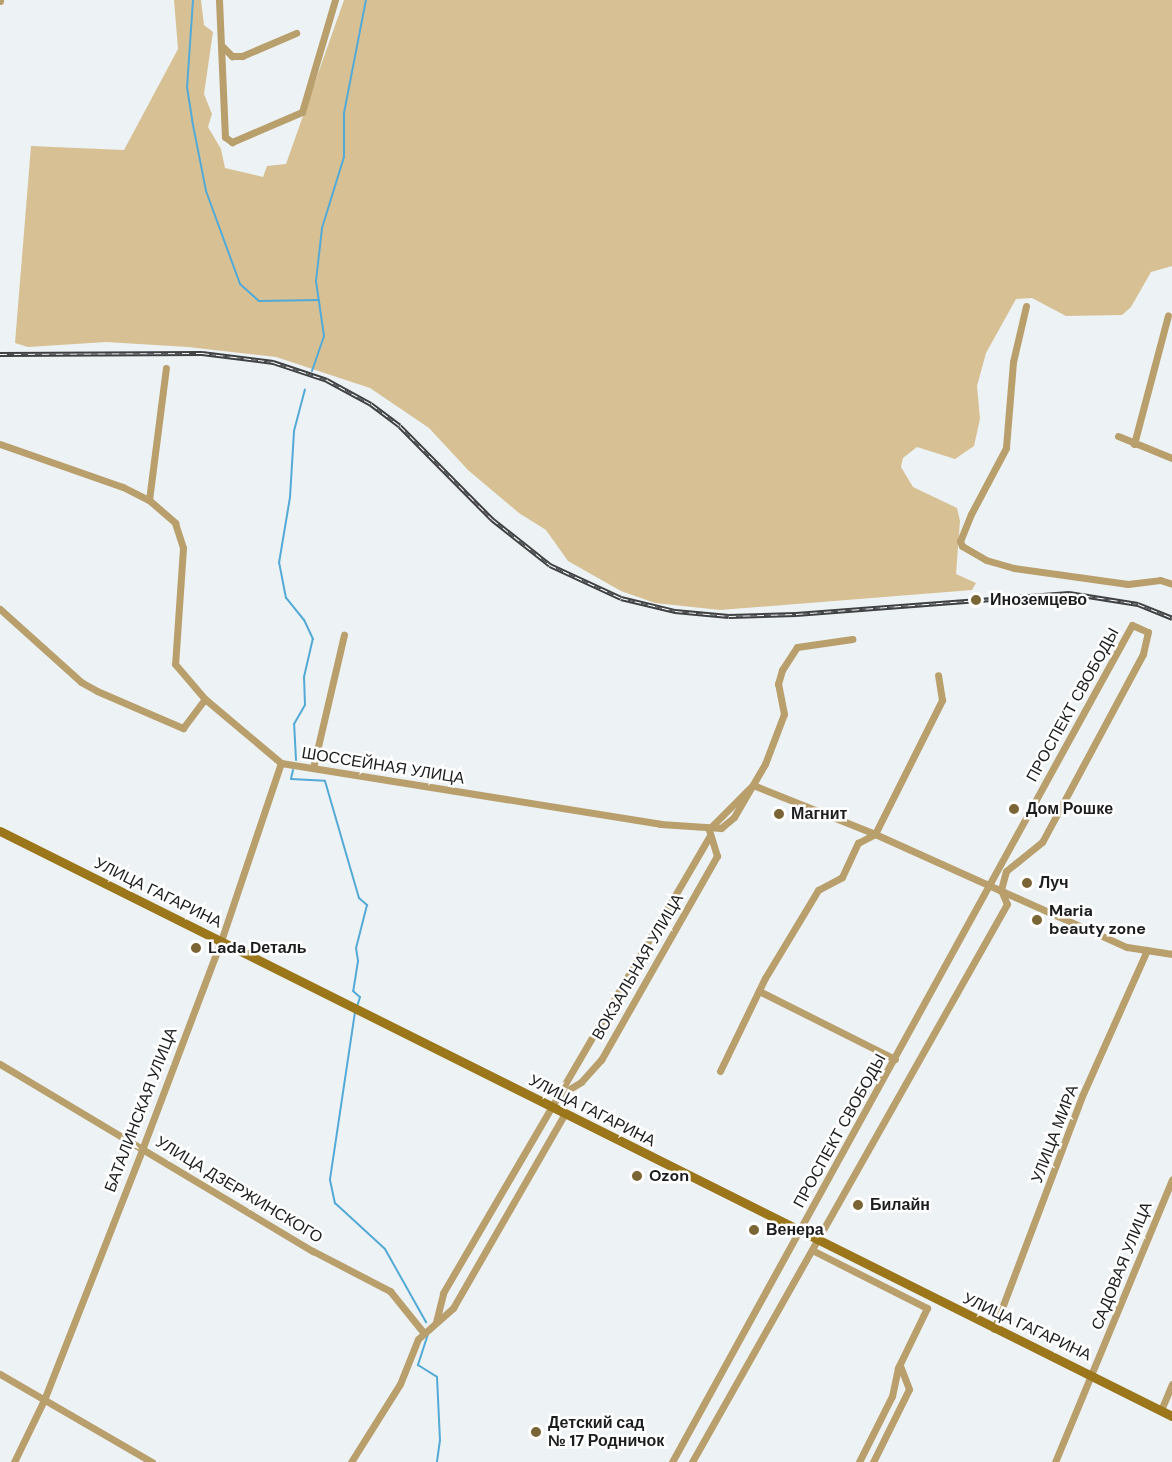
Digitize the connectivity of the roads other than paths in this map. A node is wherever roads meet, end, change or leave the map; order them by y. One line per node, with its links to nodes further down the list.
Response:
1 (219, 0): 4 (street)
2 (335, 0): 4 (street)
3 (296, 33): 4 (street)
4 (223, 47)
5 (1026, 306): 13 (street)
6 (1168, 315): 10 (street)
7 (166, 368): 12 (street)
8 (1118, 436): 10 (street)
9 (0, 444): 12 (street, ШОССЕЙНАЯ УЛИЦА)
10 (1134, 444): 11 (street)
11 (1172, 458)
12 (149, 500): 18 (street, ШОССЕЙНАЯ УЛИЦА)
13 (1172, 584)
14 (0, 609): 18 (street)
15 (344, 635): 20 (street)
16 (852, 639): 21 (street)
17 (938, 675): 24 (street)
18 (205, 699): 19 (street, ШОССЕЙНАЯ УЛИЦА)
19 (281, 763): 20 (street, ШОССЕЙНАЯ УЛИЦА); 27 (street, БАТАЛИНСКАЯ УЛИЦА)
20 (312, 768): 23 (street, ШОССЕЙНАЯ УЛИЦА)
21 (753, 785): 23 (street); 24 (street)
22 (0, 831): 27 (main road, УЛИЦА ГАГАРИНА)
23 (709, 833): 34 (street, ВОКЗАЛЬНАЯ УЛИЦА); 34 (street, ВОКЗАЛЬНАЯ УЛИЦА)
24 (875, 834): 25 (street); 30 (street)
25 (990, 886): 26 (street); 26 (street, ПРОСПЕКТ СВОБОДЫ); 31 (street, ПРОСПЕКТ СВОБОДЫ)
26 (1001, 890): 28 (street); 40 (street, ПРОСПЕКТ СВОБОДЫ)
27 (221, 941): 35 (main road, УЛИЦА ГАГАРИНА); 37 (street, БАТАЛИНСКАЯ УЛИЦА)
28 (1147, 950): 29 (street); 43 (street, УЛИЦА МИРА)
29 (1172, 954)
30 (759, 991): 31 (street); 33 (street)
31 (895, 1059): 39 (street, ПРОСПЕКТ СВОБОДЫ)
32 (0, 1064): 37 (street, УЛИЦА ДЗЕРЖИНСКОГО)
33 (720, 1071)
34 (558, 1096): 35 (street, ВОКЗАЛЬНАЯ УЛИЦА)
35 (553, 1109): 36 (main road, УЛИЦА ГАГАРИНА); 42 (street, ВОКЗАЛЬНАЯ УЛИЦА)
36 (564, 1115): 39 (main road, УЛИЦА ГАГАРИНА); 42 (street)
37 (143, 1147): 44 (street, УЛИЦА ДЗЕРЖИНСКОГО); 49 (street, БАТАЛИНСКАЯ УЛИЦА)
38 (1172, 1179): 47 (street, САДОВАЯ УЛИЦА)
39 (800, 1231): 40 (main road, УЛИЦА ГАГАРИНА); 55 (street, ПРОСПЕКТ СВОБОДЫ)
40 (818, 1240): 41 (street, ПРОСПЕКТ СВОБОДЫ); 43 (main road, УЛИЦА ГАГАРИНА)
41 (812, 1251): 45 (street); 56 (street, ПРОСПЕКТ СВОБОДЫ)
42 (436, 1322): 44 (street)
43 (994, 1329): 47 (main road, УЛИЦА ГАГАРИНА)
44 (423, 1332): 54 (street)
45 (900, 1365): 57 (street); 58 (street)
46 (0, 1374): 49 (street)
47 (1093, 1375): 50 (main road, УЛИЦА ГАГАРИНА); 59 (street, САДОВАЯ УЛИЦА)
48 (1172, 1384): 50 (street)
49 (44, 1400): 52 (street, БАТАЛИНСКАЯ УЛИЦА); 53 (street)
50 (1161, 1410): 51 (main road, УЛИЦА ГАГАРИНА)
51 (1172, 1416)
52 (15, 1462)
53 (152, 1462)
54 (351, 1462)
55 (672, 1462)
56 (692, 1462)
57 (860, 1462)
58 (873, 1462)
59 (1055, 1462)

